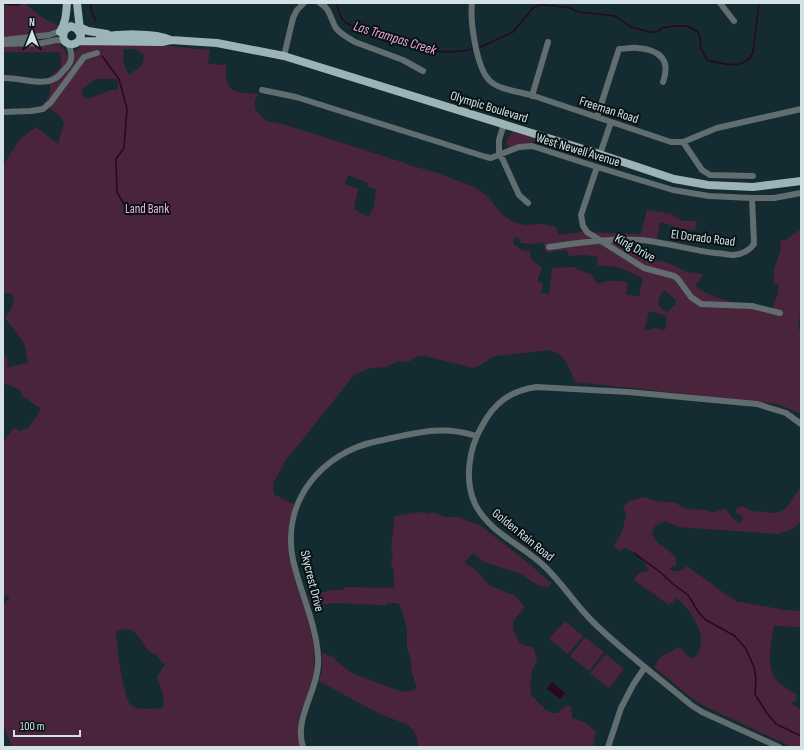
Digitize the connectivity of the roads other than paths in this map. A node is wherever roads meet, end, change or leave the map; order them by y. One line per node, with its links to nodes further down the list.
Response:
1 (67, 3): 9 (main road)
2 (70, 3): 9 (main road)
3 (77, 3): 10 (main road)
4 (304, 3): 16 (street)
5 (320, 3): 17 (street)
6 (472, 3): 21 (street, Freeman Road)
7 (720, 3): 8 (street)
8 (734, 21)
9 (64, 30): 10 (main road); 10 (main road, Olympic Boulevard); 11 (street, Olympic Boulevard)
10 (75, 39): 12 (main road, Olympic Boulevard); 12 (main road, Olympic Boulevard); 14 (street, Olympic Boulevard); 18 (street)
11 (3, 40)
12 (170, 40): 16 (main road, Olympic Boulevard)
13 (548, 42): 21 (street)
14 (3, 44)
15 (97, 53): 23 (street)
16 (284, 56): 26 (main road, Olympic Boulevard)
17 (423, 71)
18 (3, 78)
19 (664, 82): 24 (street)
20 (262, 90): 28 (street, West Newell Avenue)
21 (532, 96): 24 (street, Freeman Road)
22 (801, 109): 27 (street, Freeman Road)
23 (3, 112)
24 (596, 117): 25 (street, Freeman Road)
25 (611, 122): 27 (street, Freeman Road); 29 (street)
26 (504, 124): 28 (street); 29 (main road, Olympic Boulevard)
27 (683, 142): 31 (street)
28 (499, 154): 30 (street, West Newell Avenue); 35 (street)
29 (600, 154): 32 (main road, Olympic Boulevard)
30 (597, 167): 34 (street, West Newell Avenue); 36 (street, King Drive)
31 (753, 176)
32 (801, 181)
33 (801, 193): 34 (street, West Newell Avenue)
34 (752, 198): 36 (street, El Dorado Road)
35 (528, 203)
36 (599, 240): 37 (street); 38 (street, King Drive)
37 (548, 247)
38 (780, 313)
39 (801, 424): 40 (street, Golden Rain Road)
40 (476, 436): 41 (street, Golden Rain Road); 42 (street, Skycrest Drive)
41 (645, 667): 43 (street); 44 (street, Golden Rain Road)
42 (303, 747)
43 (608, 747)
44 (779, 747)

